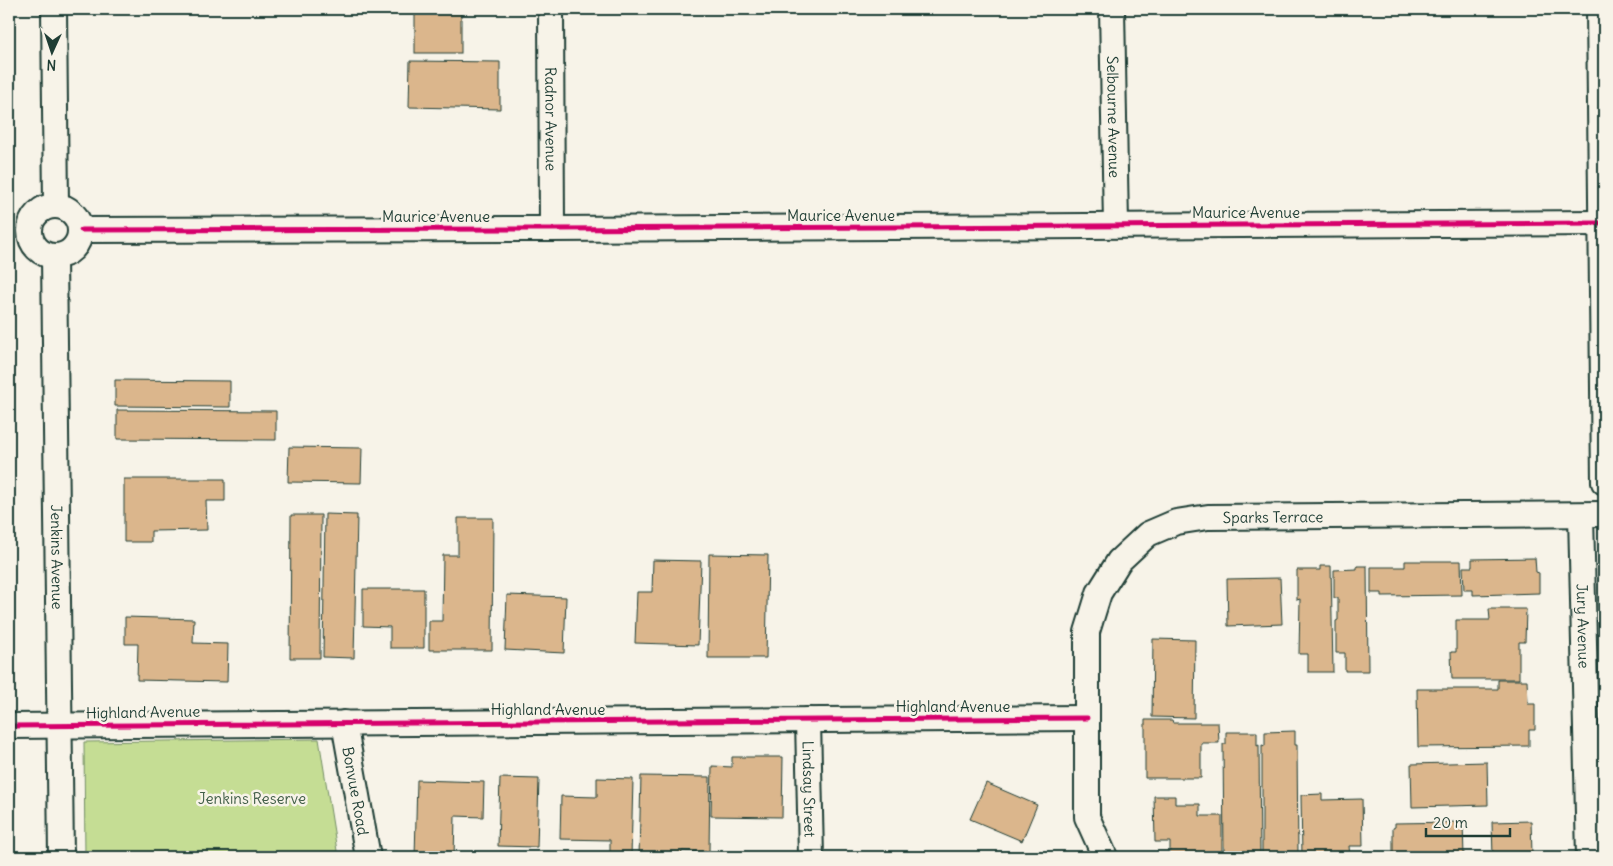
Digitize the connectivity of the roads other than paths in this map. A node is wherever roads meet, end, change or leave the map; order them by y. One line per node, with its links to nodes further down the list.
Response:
1 (54, 9): 5 (street)
2 (551, 9): 8 (street, Radnor Avenue)
3 (1112, 9): 7 (street, Selbourne Avenue)
4 (1600, 9): 6 (street)
5 (56, 206): 9 (street); 10 (street)
6 (1602, 223): 7 (street, Maurice Avenue); 12 (street)
7 (1116, 226): 8 (street, Maurice Avenue)
8 (552, 229): 9 (street, Maurice Avenue)
9 (81, 230): 11 (street)
10 (19, 236): 11 (street)
11 (54, 257): 19 (street, Jenkins Avenue)
12 (1604, 482)
13 (1604, 514): 14 (street, Sparks Terrace)
14 (1581, 515): 15 (street, Sparks Terrace); 24 (street, Jury Avenue)
15 (1087, 718): 16 (street, Highland Avenue); 23 (street, Sparks Terrace)
16 (808, 720): 17 (street, Highland Avenue); 22 (street, Lindsay Street)
17 (344, 723): 19 (street, Highland Avenue); 21 (street, Bonvue Road)
18 (9, 726): 19 (street, Highland Avenue)
19 (60, 726): 20 (street, Jenkins Avenue)
20 (61, 857)
21 (368, 857)
22 (811, 857)
23 (1105, 857)
24 (1589, 857)

